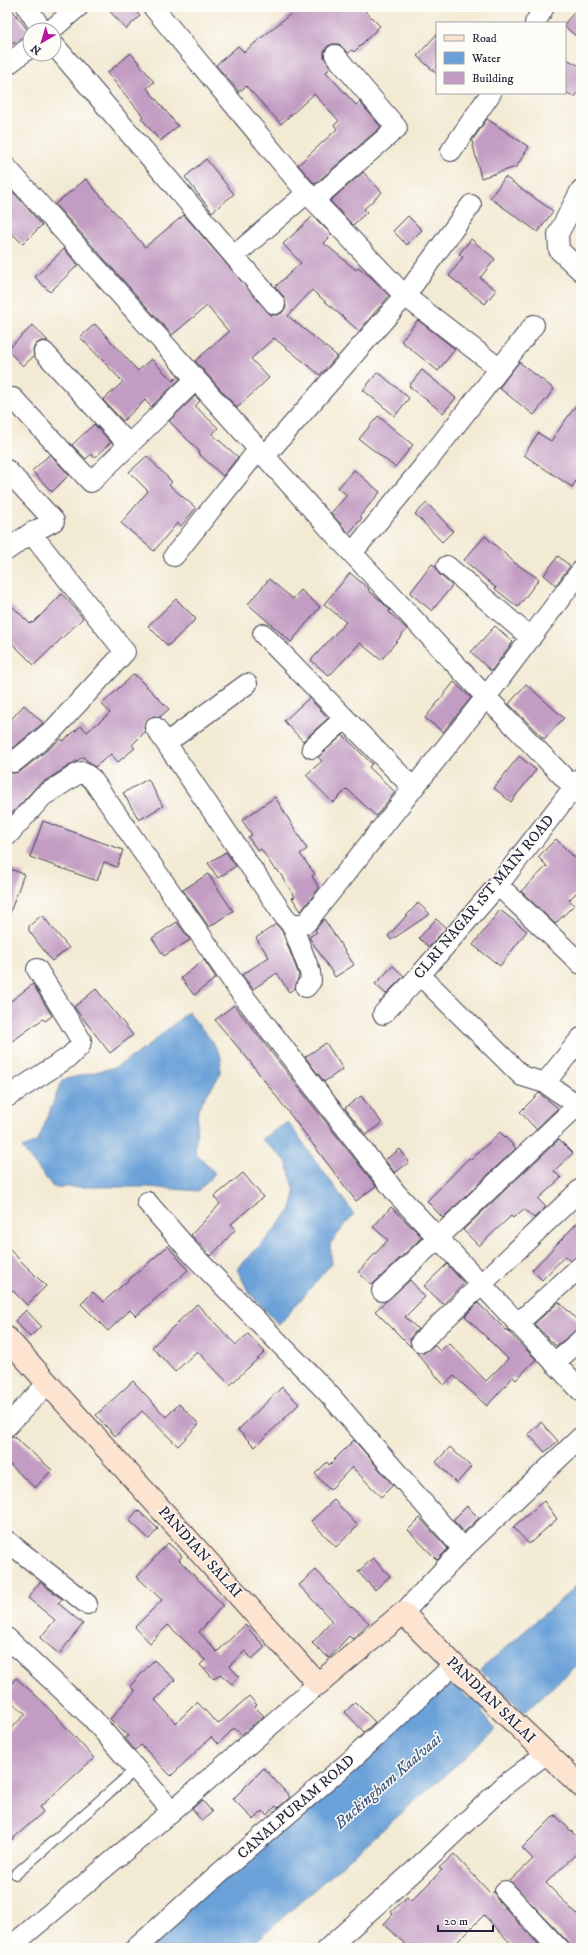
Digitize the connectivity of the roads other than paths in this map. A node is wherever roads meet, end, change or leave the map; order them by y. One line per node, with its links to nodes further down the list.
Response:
1 (27, 7): 5 (street)
2 (78, 7): 6 (street)
3 (153, 7): 16 (street)
4 (544, 7): 7 (street)
5 (37, 22)
6 (60, 22)
7 (536, 22)
8 (22, 53): 11 (street)
9 (62, 54): 18 (street)
10 (335, 54): 16 (street)
11 (7, 65)
12 (490, 94): 13 (street)
13 (451, 151)
14 (7, 168): 25 (street)
15 (581, 190): 19 (street)
16 (311, 196): 18 (street); 20 (street)
17 (471, 205): 20 (street)
18 (234, 256): 21 (street)
19 (581, 271)
20 (405, 296): 24 (street); 28 (street)
21 (275, 304)
22 (534, 325): 24 (street)
23 (44, 352): 27 (street)
24 (500, 369): 32 (street)
25 (196, 379): 27 (street); 28 (street)
26 (13, 398): 27 (street)
27 (128, 444)
28 (262, 452): 32 (street); 33 (street)
29 (7, 470): 30 (street)
30 (31, 533): 31 (street); 42 (street)
31 (7, 550)
32 (352, 552): 39 (street)
33 (174, 556)
34 (447, 566): 37 (street)
35 (581, 571): 37 (street)
36 (264, 634): 40 (street)
37 (531, 638): 39 (street)
38 (247, 684): 47 (street)
39 (486, 697): 43 (street); 44 (street)
40 (345, 718): 41 (street); 44 (street)
41 (312, 748)
42 (7, 759)
43 (578, 787): 46 (street, CLRI NAGAR 1ST MAIN ROAD)
44 (413, 788): 47 (street)
45 (7, 836): 59 (street)
46 (498, 885): 48 (street); 50 (street, CLRI NAGAR 1ST MAIN ROAD)
47 (292, 925): 51 (street)
48 (581, 964)
49 (37, 969): 55 (street)
50 (420, 974): 52 (street, CLRI NAGAR 1ST MAIN ROAD); 54 (street)
51 (306, 988)
52 (383, 1014)
53 (581, 1038): 54 (street)
54 (545, 1083): 56 (street)
55 (7, 1097)
56 (580, 1105): 59 (street)
57 (581, 1189): 61 (street)
58 (147, 1202): 73 (street)
59 (438, 1238): 61 (street); 62 (street)
60 (581, 1266): 63 (street)
61 (482, 1284): 63 (street); 66 (street)
62 (382, 1291)
63 (517, 1324): 67 (street)
64 (7, 1338): 68 (street, PANDIAN SALAI)
65 (581, 1340): 67 (street)
66 (421, 1342)
67 (554, 1363): 69 (street)
68 (48, 1383): 70 (street); 78 (street, PANDIAN SALAI)
69 (581, 1391)
70 (7, 1426)
71 (581, 1437): 73 (street)
72 (7, 1541): 74 (street)
73 (463, 1549): 75 (street)
74 (87, 1604)
75 (403, 1613): 77 (street, PANDIAN SALAI); 78 (street)
76 (7, 1638): 80 (street)
77 (454, 1665): 79 (street, PANDIAN SALAI); 86 (street, CANALPURAM ROAD)
78 (318, 1684): 82 (street)
79 (547, 1753): 81 (street, PANDIAN SALAI); 87 (street)
80 (136, 1769): 82 (street); 83 (lane)
81 (579, 1779)
82 (172, 1811): 85 (street)
83 (16, 1874)
84 (506, 1891): 88 (street)
85 (9, 1948)
86 (136, 1948)
87 (328, 1948)
88 (558, 1948)

